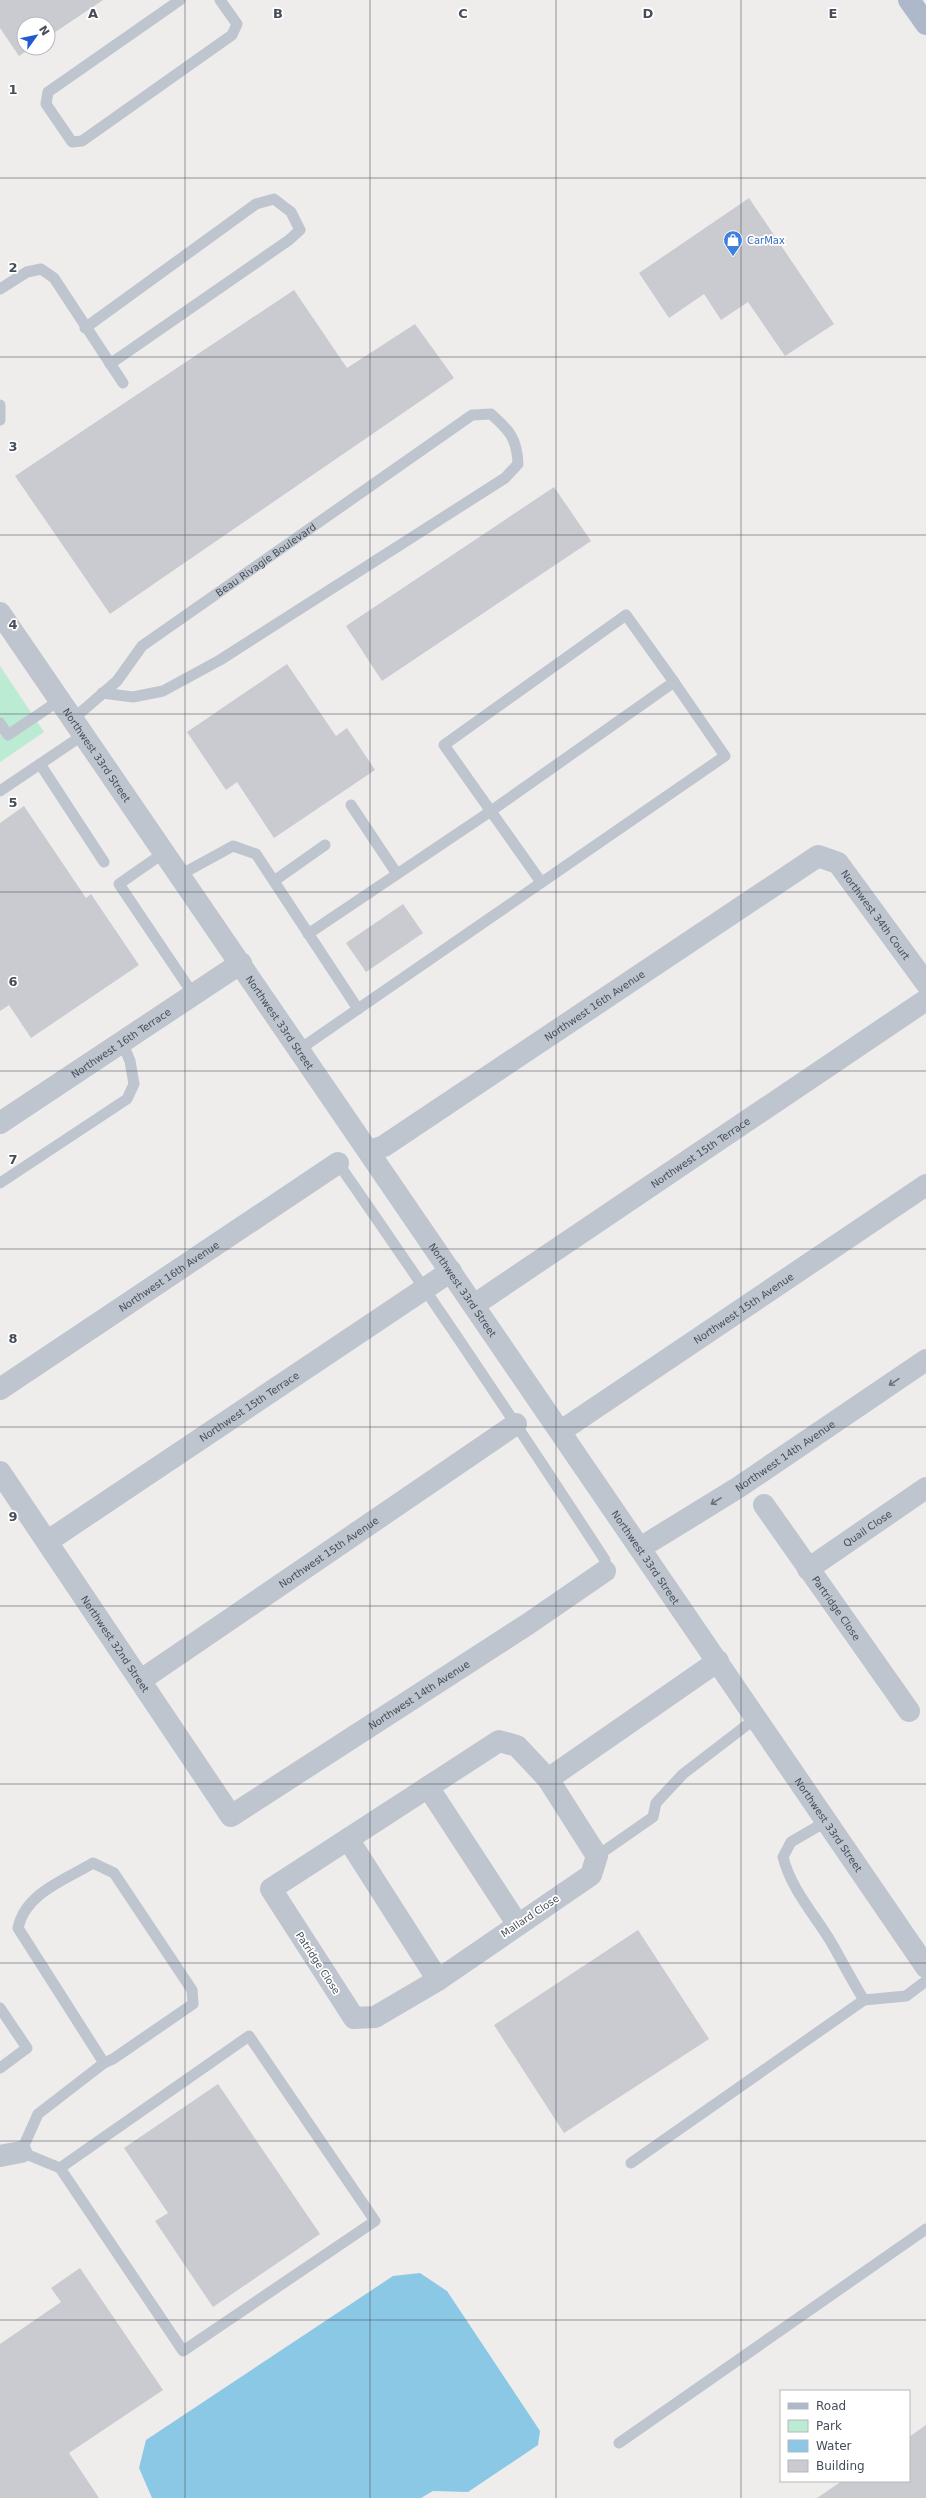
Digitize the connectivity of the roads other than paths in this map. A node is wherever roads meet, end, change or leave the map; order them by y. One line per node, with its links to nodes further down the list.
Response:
1 (180, 0): 2 (lane)
2 (220, 0)
3 (909, 0): 4 (main road)
4 (926, 24)
5 (0, 289): 6 (lane)
6 (85, 328): 7 (lane); 7 (lane)
7 (110, 364): 8 (lane)
8 (123, 384)
9 (0, 405): 10 (lane)
10 (0, 420)
11 (0, 613): 14 (street, Northwest 33rd Street)
12 (674, 682): 21 (lane); 21 (lane); 29 (lane)
13 (102, 693): 13 (lane, Beau Rivagie Boulevard); 16 (lane, Beau Rivagie Boulevard)
14 (60, 700): 16 (street, Northwest 33rd Street); 17 (lane)
15 (0, 724): 17 (lane)
16 (78, 727): 18 (lane, Beau Rivagie Boulevard); 23 (street, Northwest 33rd Street)
17 (4, 738)
18 (40, 764): 19 (lane, Beau Rivagie Boulevard); 25 (lane)
19 (0, 791)
20 (351, 805): 26 (lane)
21 (491, 811): 26 (lane); 29 (lane)
22 (325, 845): 28 (lane)
23 (165, 852): 27 (street, Northwest 33rd Street); 33 (lane)
24 (818, 856): 32 (street, Northwest 34th Court); 39 (street, Northwest 16th Avenue)
25 (104, 862)
26 (397, 874): 30 (lane)
27 (180, 875): 28 (lane); 31 (street, Northwest 33rd Street)
28 (274, 881): 30 (lane)
29 (541, 882): 35 (lane)
30 (308, 934): 35 (lane)
31 (241, 963): 33 (street, Northwest 16th Terrace); 37 (street, Northwest 33rd Street)
32 (926, 983)
33 (193, 994): 36 (street, Northwest 16th Terrace)
34 (926, 1000): 45 (street, Northwest 15th Terrace)
35 (358, 1009): 37 (lane)
36 (122, 1042): 38 (street, Northwest 16th Terrace); 41 (lane)
37 (300, 1049): 39 (street, Northwest 33rd Street)
38 (0, 1123)
39 (370, 1151): 43 (street, Northwest 33rd Street)
40 (338, 1163): 44 (lane); 47 (street, Northwest 16th Avenue)
41 (0, 1183)
42 (926, 1186): 49 (street, Northwest 15th Avenue)
43 (451, 1272): 44 (street, Northwest 15th Terrace); 45 (street, Northwest 33rd Street)
44 (426, 1288): 48 (lane); 53 (street, Northwest 15th Terrace)
45 (474, 1305): 49 (street, Northwest 33rd Street)
46 (926, 1360): 54 (street, Northwest 14th Avenue, one-way to 54)
47 (0, 1389)
48 (516, 1424): 56 (lane); 58 (street, Northwest 15th Avenue)
49 (561, 1431): 54 (street, Northwest 33rd Street)
50 (0, 1472): 53 (street, Northwest 32nd Street)
51 (926, 1488): 55 (street, Quail Close)
52 (764, 1505): 55 (street, Partridge Close)
53 (48, 1541): 58 (street, Northwest 32nd Street)
54 (640, 1548): 57 (street, Northwest 33rd Street)
55 (808, 1569): 59 (street, Partridge Close)
56 (605, 1571): 63 (street, Northwest 14th Avenue)
57 (718, 1662): 60 (street, Northwest 33rd Street); 61 (street)
58 (141, 1680): 63 (street, Northwest 32nd Street)
59 (909, 1711)
60 (756, 1718): 64 (street, Northwest 33rd Street); 66 (lane)
61 (548, 1779): 62 (street); 66 (street)
62 (428, 1787): 65 (street); 67 (street)
63 (231, 1816)
64 (826, 1821): 68 (street, Northwest 33rd Street); 71 (lane)
65 (348, 1839): 69 (street); 73 (street, Patridge Close)
66 (597, 1856): 67 (street, Mallard Close)
67 (518, 1925): 69 (street, Mallard Close)
68 (926, 1967)
69 (438, 1980): 73 (street, Mallard Close)
70 (926, 1981): 71 (lane)
71 (864, 2000): 77 (lane)
72 (0, 2008): 75 (lane)
73 (376, 2017)
74 (104, 2063): 74 (lane); 76 (lane)
75 (0, 2068)
76 (10, 2154): 78 (lane)
77 (631, 2163)
78 (60, 2168): 78 (lane)
79 (926, 2229): 80 (lane)
80 (619, 2443)

